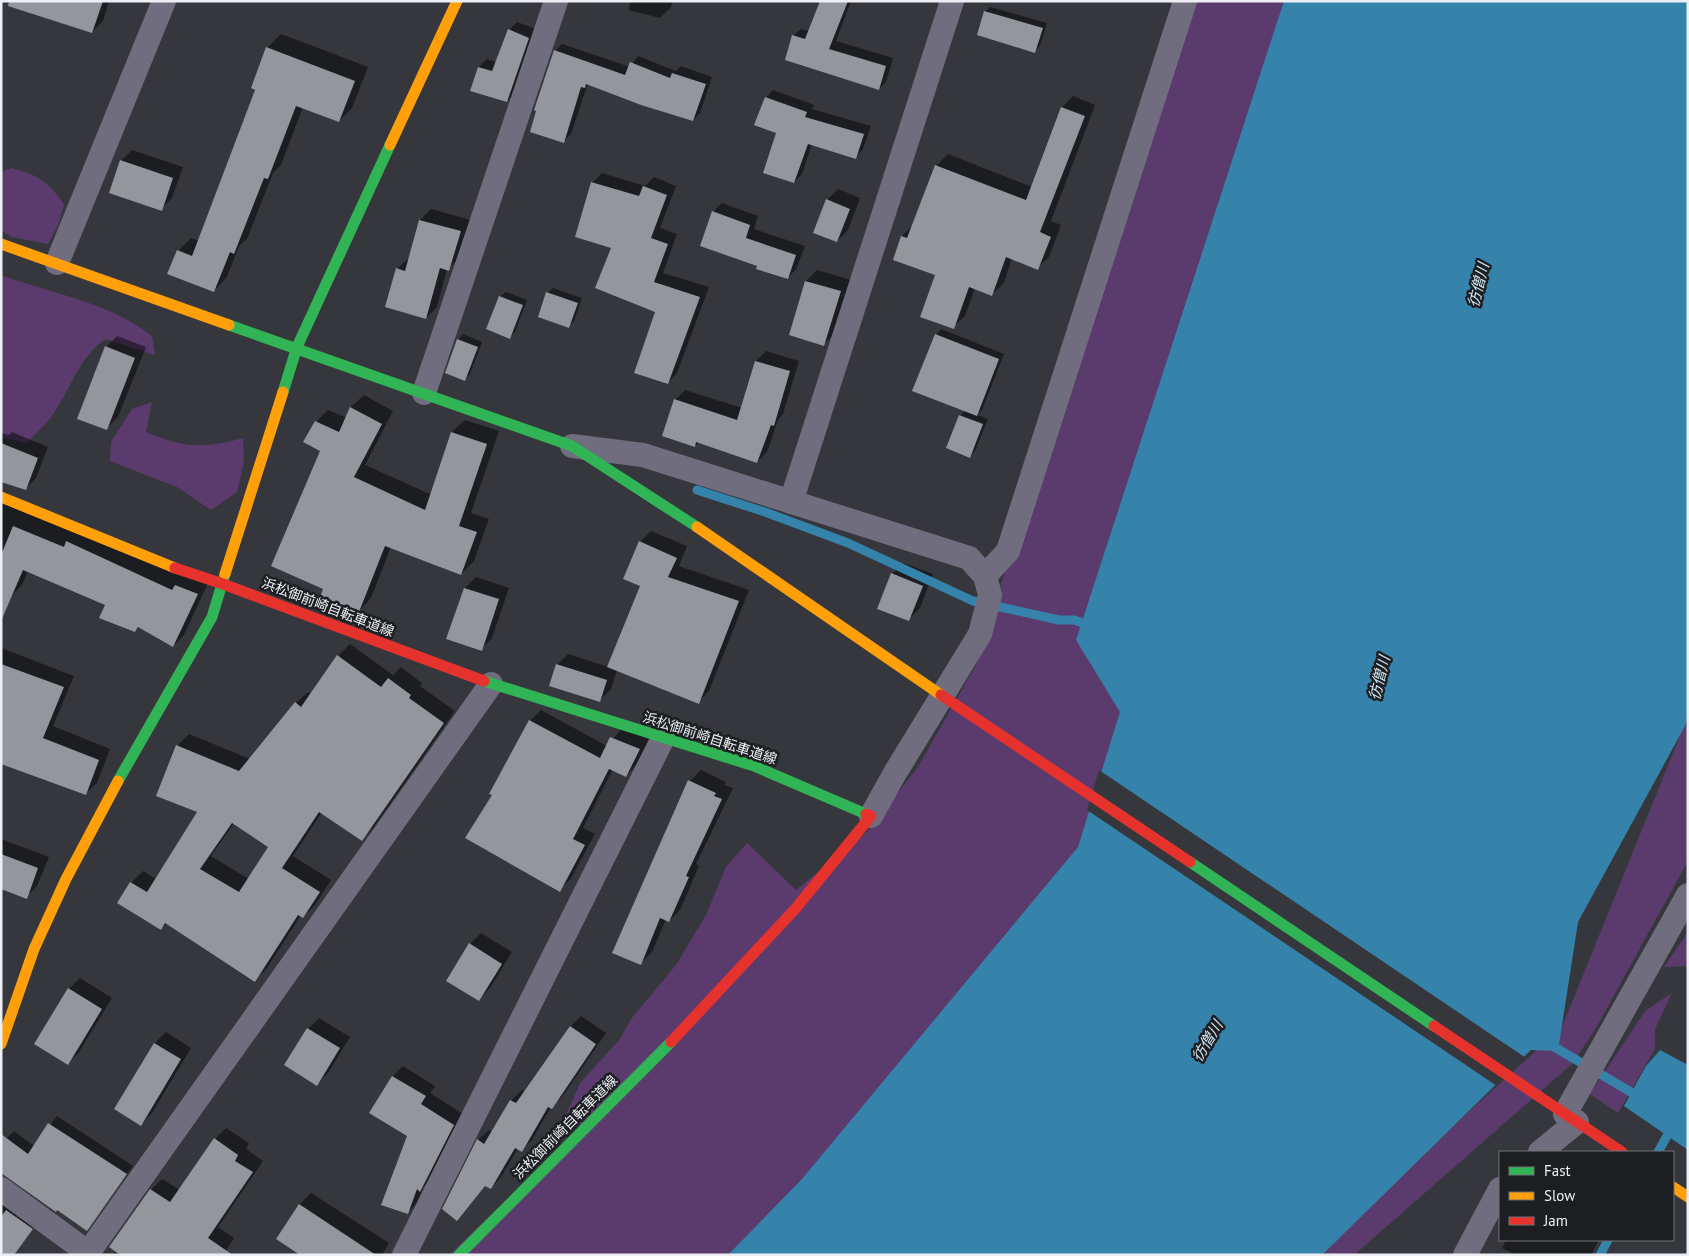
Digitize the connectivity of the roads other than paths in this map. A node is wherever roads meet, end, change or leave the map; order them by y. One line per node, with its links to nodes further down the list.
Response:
1 (164, 1): 7 (street)
2 (457, 1): 8 (street)
3 (556, 1): 9 (street)
4 (952, 1): 12 (street)
5 (1185, 1): 13 (street)
6 (1, 244): 7 (street)
7 (57, 263): 8 (street)
8 (297, 348): 9 (street); 14 (street)
9 (424, 393): 10 (street)
10 (572, 446): 12 (street); 16 (street)
11 (1, 497): 14 (street, 浜松御前崎自転車道線)
12 (791, 502): 13 (street)
13 (985, 576): 16 (street)
14 (223, 584): 15 (street, 浜松御前崎自転車道線); 20 (street)
15 (491, 684): 17 (street, 浜松御前崎自転車道線); 28 (street)
16 (952, 700): 18 (street); 21 (street)
17 (663, 738): 18 (street, 浜松御前崎自転車道線); 29 (street)
18 (871, 816): 30 (street, 浜松御前崎自転車道線)
19 (1688, 895): 21 (street)
20 (1, 1044)
21 (1563, 1112): 22 (street); 23 (street)
22 (1541, 1151)
23 (1621, 1151)
24 (1674, 1188): 27 (street)
25 (1, 1189): 28 (street)
26 (1499, 1190): 31 (street)
27 (1688, 1197)
28 (90, 1254)
29 (404, 1255)
30 (459, 1255)
31 (1465, 1255)

